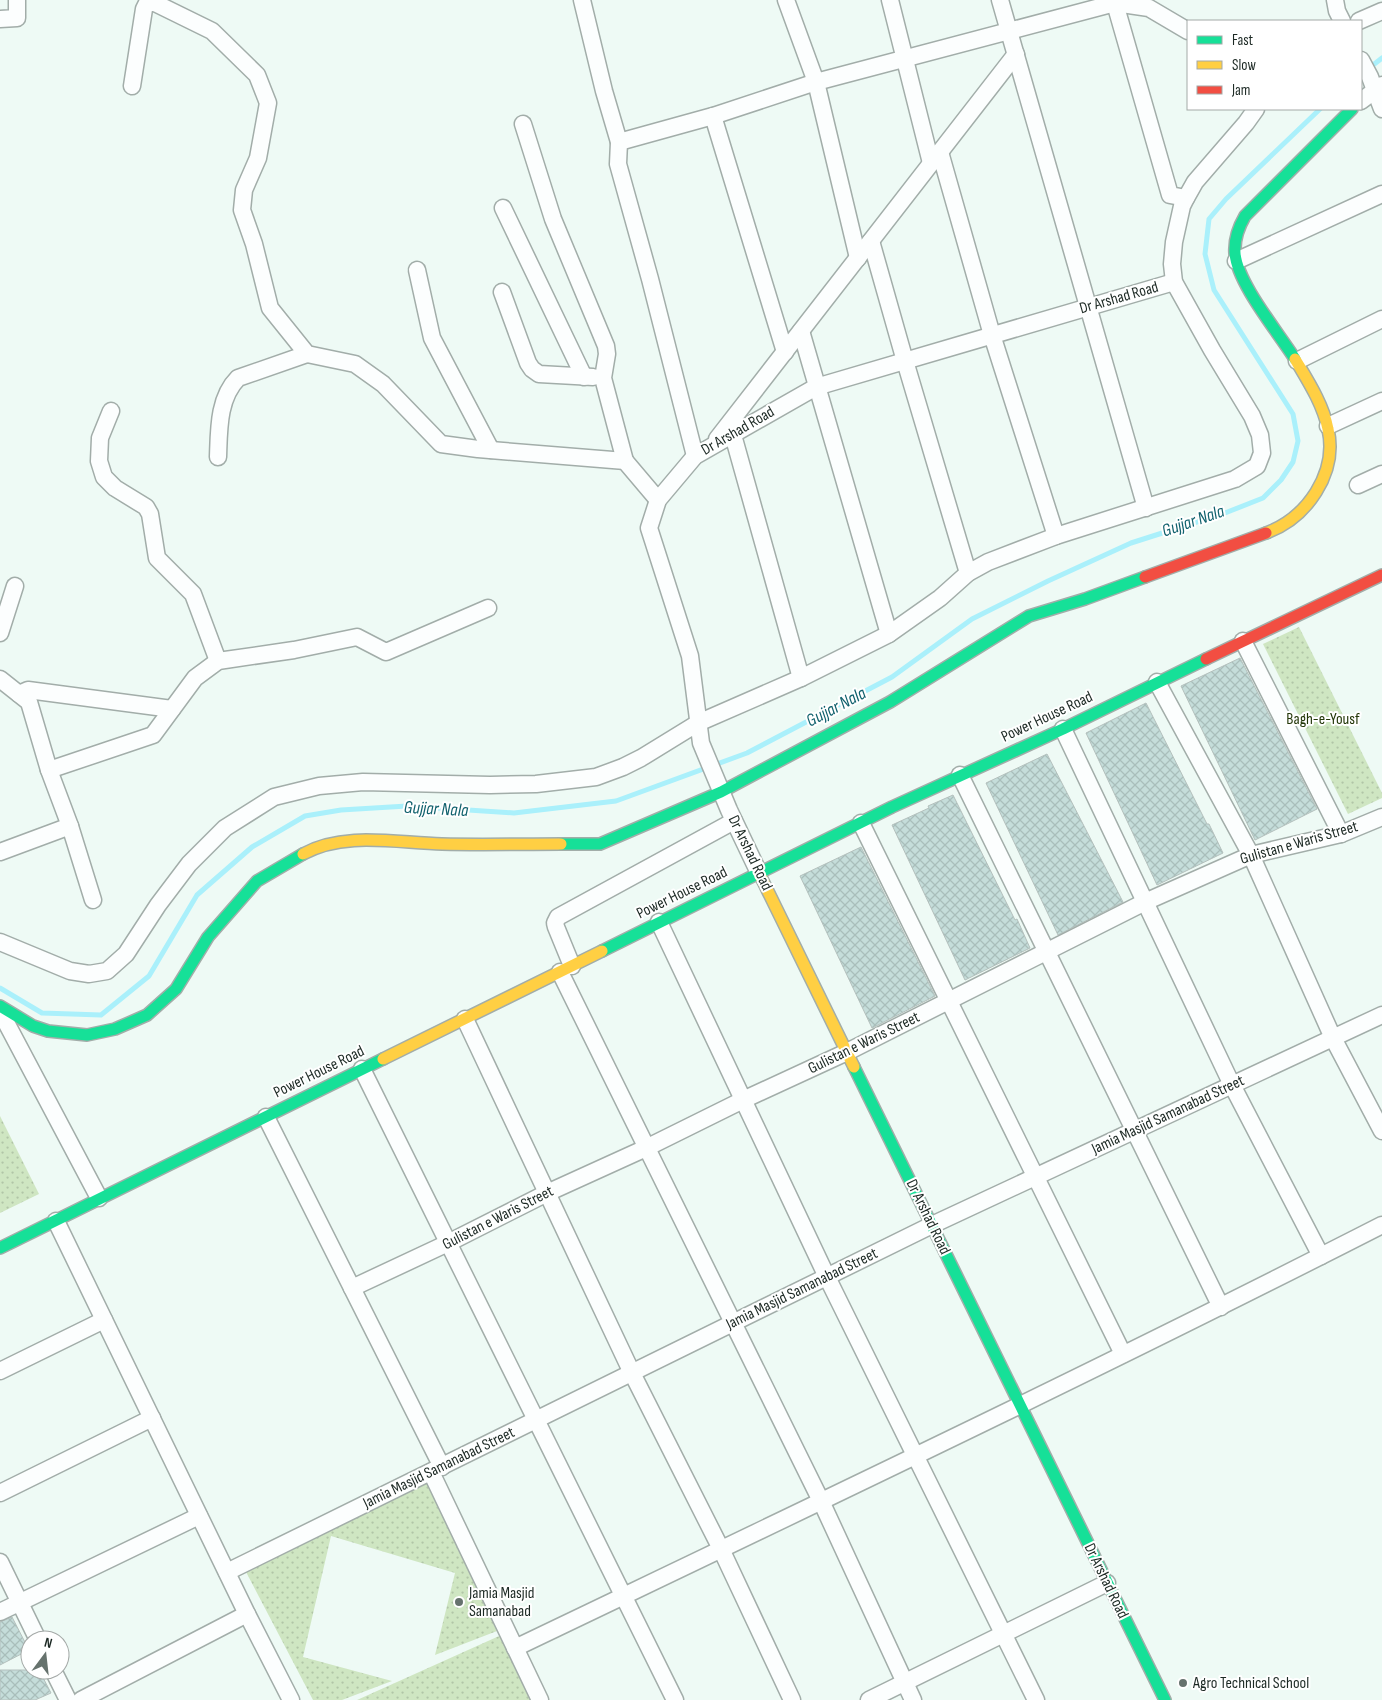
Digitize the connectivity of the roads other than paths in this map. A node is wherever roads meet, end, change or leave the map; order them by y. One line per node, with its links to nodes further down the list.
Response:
1 (17, 0): 9 (street)
2 (582, 0): 26 (street)
3 (786, 0): 17 (street)
4 (890, 0): 15 (street)
5 (1000, 0): 13 (street)
6 (1335, 0): 10 (street)
7 (1115, 2): 12 (street); 13 (street); 29 (street)
8 (1382, 11): 11 (street)
9 (0, 19)
10 (1342, 20)
11 (1361, 20)
12 (1187, 30)
13 (1009, 31): 14 (street); 15 (street)
14 (1016, 54): 27 (street); 37 (street)
15 (905, 58): 17 (street); 27 (street)
16 (1362, 62): 18 (street)
17 (816, 82): 24 (street); 32 (street)
18 (1375, 84): 20 (street); 21 (street)
19 (132, 86): 42 (street)
20 (1362, 100)
21 (1382, 109)
22 (1255, 110): 29 (street)
23 (1351, 110): 33 (street)
24 (713, 116): 26 (street); 41 (street)
25 (522, 124): 46 (street)
26 (619, 142): 54 (street)
27 (936, 158): 31 (street); 40 (street)
28 (1382, 194): 33 (street)
29 (1186, 198): 35 (street)
30 (503, 208): 45 (street)
31 (871, 241): 32 (street); 43 (street)
32 (858, 258): 39 (street)
33 (1236, 261): 44 (street)
34 (417, 270): 53 (street)
35 (1174, 282): 37 (street, Dr Arshad Road); 60 (street)
36 (502, 292): 45 (street)
37 (1087, 307): 40 (street, Dr Arshad Road); 60 (street)
38 (1382, 319): 44 (street)
39 (801, 331): 41 (street); 47 (street)
40 (992, 335): 43 (street, Dr Arshad Road); 61 (street)
41 (785, 352): 52 (street)
42 (307, 354): 53 (street); 55 (street)
43 (905, 361): 47 (street, Dr Arshad Road); 62 (street)
44 (1297, 361): 50 (street)
45 (584, 377): 46 (street)
46 (603, 378): 56 (street)
47 (816, 387): 51 (street, Dr Arshad Road); 67 (street)
48 (1382, 401): 50 (street)
49 (111, 411): 69 (street)
50 (1328, 426): 79 (street)
51 (732, 434): 52 (street, Dr Arshad Road); 70 (street)
52 (711, 447): 54 (street, Dr Arshad Road)
53 (491, 450): 56 (street)
54 (695, 456): 59 (street, Dr Arshad Road)
55 (218, 457)
56 (625, 461): 59 (street)
57 (1382, 474): 58 (street)
58 (1358, 485)
59 (658, 500): 75 (street, Dr Arshad Road)
60 (1146, 508): 61 (street)
61 (1056, 536): 62 (street)
62 (968, 572): 67 (street)
63 (1380, 580): 68 (street, Power House Road)
64 (15, 586): 66 (street)
65 (488, 608): 69 (street)
66 (0, 633)
67 (889, 634): 70 (street)
68 (1243, 641): 72 (street, Power House Road); 84 (street)
69 (218, 661): 74 (street)
70 (801, 678): 75 (street)
71 (0, 679): 73 (street)
72 (1157, 682): 76 (street, Power House Road); 86 (street)
73 (19, 694): 74 (street); 77 (street)
74 (172, 709): 77 (street)
75 (698, 723): 79 (street, Dr Arshad Road); 91 (street)
76 (1062, 729): 78 (street, Power House Road); 89 (street)
77 (50, 770): 83 (street)
78 (960, 775): 82 (street, Power House Road); 92 (street)
79 (718, 785): 81 (street, Dr Arshad Road); 95 (street)
80 (1382, 817): 84 (street, Gulistan e Waris Street)
81 (734, 821): 87 (street, Dr Arshad Road); 93 (street)
82 (861, 822): 87 (street, Power House Road); 94 (street)
83 (70, 826): 85 (street); 88 (street)
84 (1342, 834): 86 (street, Gulistan e Waris Street)
85 (0, 852)
86 (1251, 855): 89 (street, Gulistan e Waris Street); 99 (street)
87 (760, 873): 90 (street, Power House Road); 100 (street, Dr Arshad Road)
88 (93, 900)
89 (1145, 902): 92 (street, Gulistan e Waris Street); 102 (street)
90 (659, 922): 93 (street, Power House Road); 103 (street)
91 (0, 942)
92 (1047, 952): 94 (street, Gulistan e Waris Street); 105 (street)
93 (566, 969): 98 (street, Power House Road); 107 (street)
94 (949, 1002): 100 (street, Gulistan e Waris Street); 108 (street)
95 (0, 1006)
96 (0, 1011): 110 (street)
97 (1382, 1016): 99 (street, Jamia Masjid Samanabad Street)
98 (465, 1018): 101 (street, Power House Road); 109 (street)
99 (1333, 1038): 102 (street, Jamia Masjid Samanabad Street); 106 (street)
100 (847, 1052): 103 (street, Gulistan e Waris Street); 112 (street, Dr Arshad Road)
101 (362, 1069): 104 (street, Power House Road); 114 (street)
102 (1232, 1085): 105 (street, Jamia Masjid Samanabad Street); 116 (street)
103 (743, 1100): 107 (street, Gulistan e Waris Street); 117 (street)
104 (266, 1117): 110 (street, Power House Road); 118 (street)
105 (1135, 1131): 108 (street, Jamia Masjid Samanabad Street); 119 (street)
106 (1382, 1131)
107 (646, 1148): 109 (street, Gulistan e Waris Street); 121 (street)
108 (1036, 1176): 112 (street, Jamia Masjid Samanabad Street); 122 (street)
109 (547, 1193): 114 (street, Gulistan e Waris Street); 124 (street)
110 (100, 1198): 111 (street, Power House Road)
111 (56, 1221): 115 (street, Power House Road); 120 (street)
112 (932, 1225): 117 (street, Jamia Masjid Samanabad Street); 125 (street, Dr Arshad Road)
113 (1382, 1225): 116 (street)
114 (448, 1243): 118 (street, Gulistan e Waris Street); 127 (street)
115 (0, 1248)
116 (1321, 1256): 119 (street)
117 (827, 1277): 121 (street, Jamia Masjid Samanabad Street); 128 (street)
118 (352, 1288): 129 (street)
119 (1221, 1307): 122 (street)
120 (104, 1320): 123 (street); 126 (street)
121 (732, 1323): 124 (street, Jamia Masjid Samanabad Street); 131 (street)
122 (1123, 1354): 125 (street)
123 (0, 1371)
124 (632, 1373): 127 (street, Jamia Masjid Samanabad Street); 133 (street)
125 (1020, 1406): 128 (street); 136 (street, Dr Arshad Road)
126 (152, 1418): 130 (street); 132 (street)
127 (536, 1420): 129 (street, Jamia Masjid Samanabad Street); 137 (street)
128 (916, 1455): 131 (street); 142 (street)
129 (436, 1469): 135 (street, Jamia Masjid Samanabad Street); 143 (street)
130 (0, 1493)
131 (821, 1501): 133 (street); 145 (street)
132 (200, 1516): 135 (street); 138 (street)
133 (721, 1549): 137 (street); 151 (street)
134 (0, 1562): 138 (street)
135 (227, 1572): 140 (street)
136 (1107, 1583): 142 (street); 155 (street, Dr Arshad Road)
137 (624, 1596): 143 (street); 150 (street)
138 (20, 1603): 139 (street); 141 (street)
139 (0, 1612)
140 (247, 1614): 147 (street); 148 (street)
141 (33, 1630)
142 (1003, 1634): 145 (street); 154 (street)
143 (515, 1648): 149 (street)
144 (58, 1680): 146 (street)
145 (904, 1683): 152 (street); 153 (street)
146 (68, 1700)
147 (81, 1700)
148 (291, 1700)
149 (540, 1700)
150 (674, 1700)
151 (792, 1700)
152 (870, 1700)
153 (913, 1700)
154 (1036, 1700)
155 (1165, 1700)

